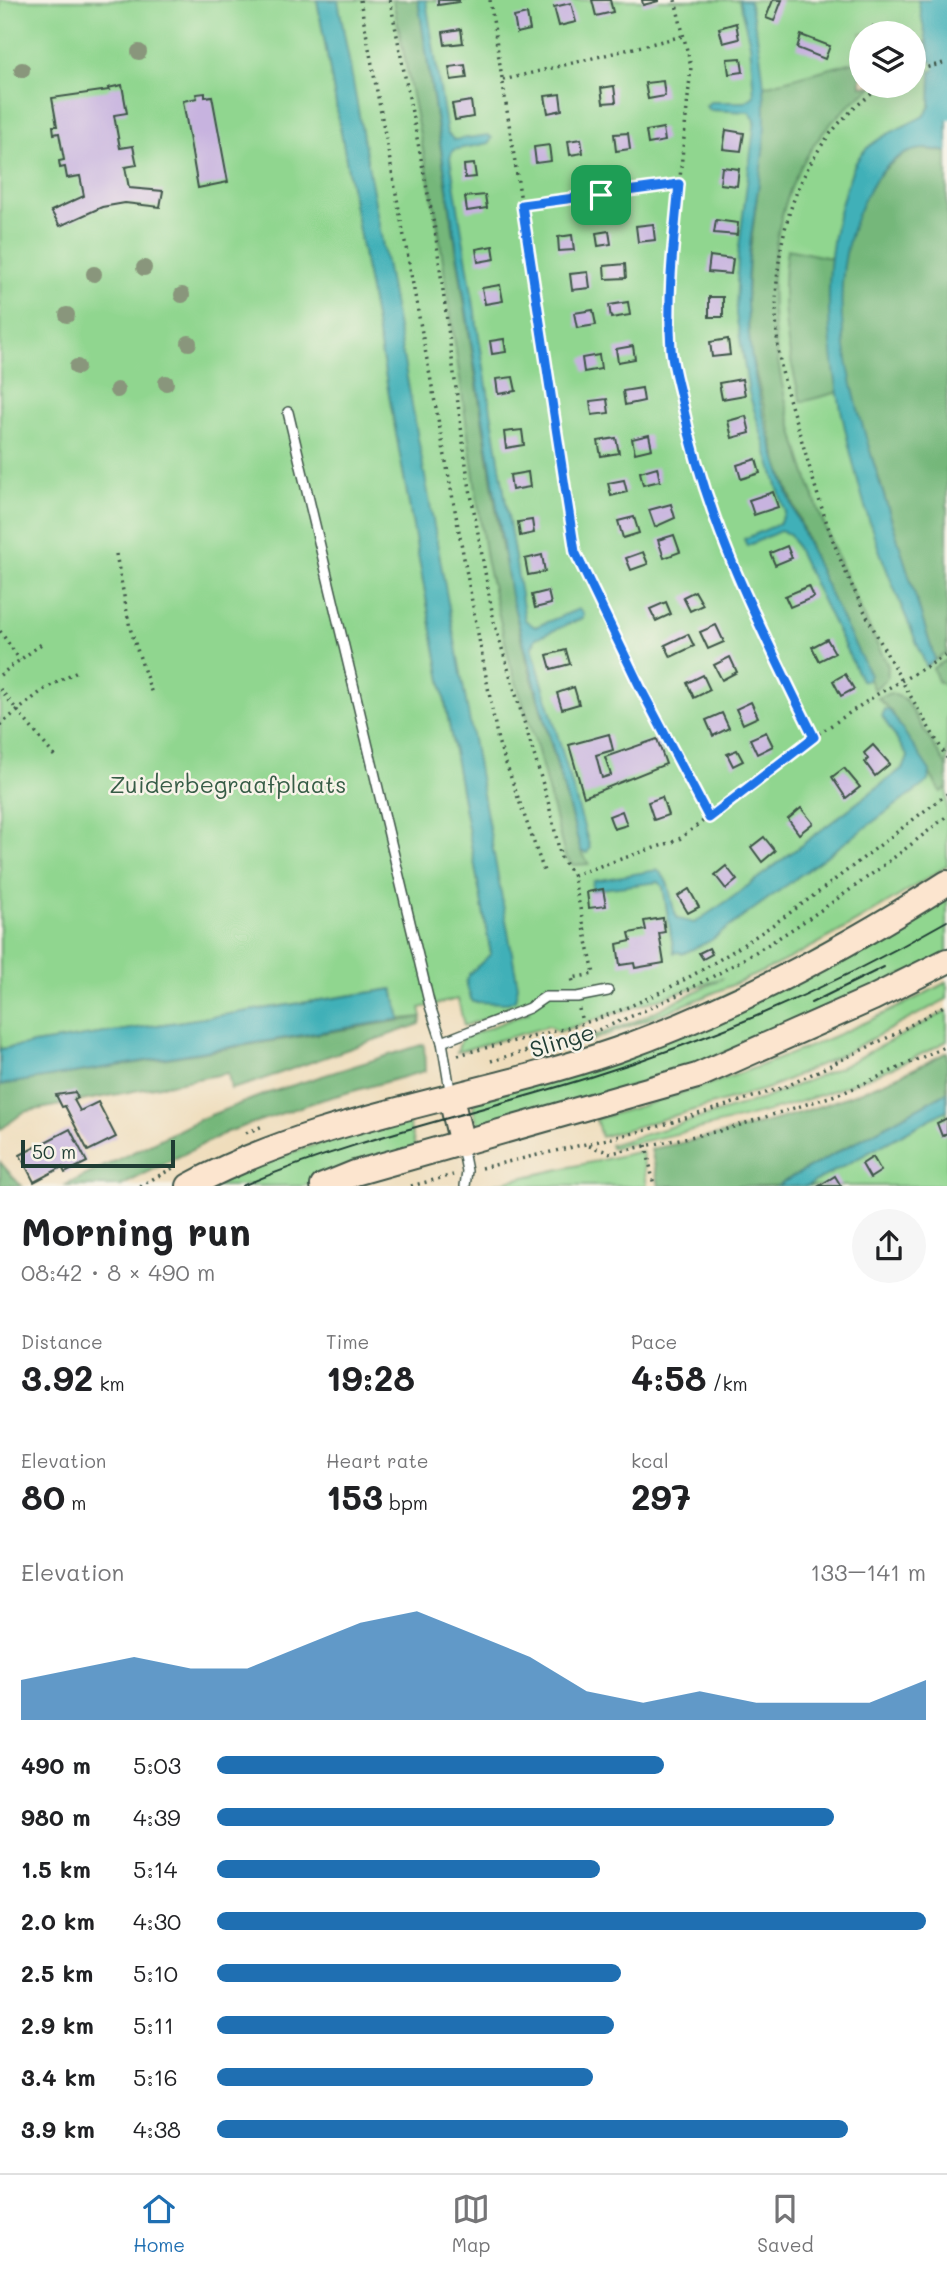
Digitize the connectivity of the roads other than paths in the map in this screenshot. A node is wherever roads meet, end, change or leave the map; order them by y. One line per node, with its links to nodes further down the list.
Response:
1 (288, 412): 5 (lane)
2 (947, 883): 6 (main road, Slinge)
3 (947, 961): 7 (main road)
4 (608, 991): 5 (lane)
5 (442, 1042): 6 (lane)
6 (451, 1098): 7 (main road); 8 (main road, Slinge)
7 (462, 1144): 9 (main road); 10 (lane)
8 (182, 1177)
9 (323, 1186)
10 (465, 1186)

